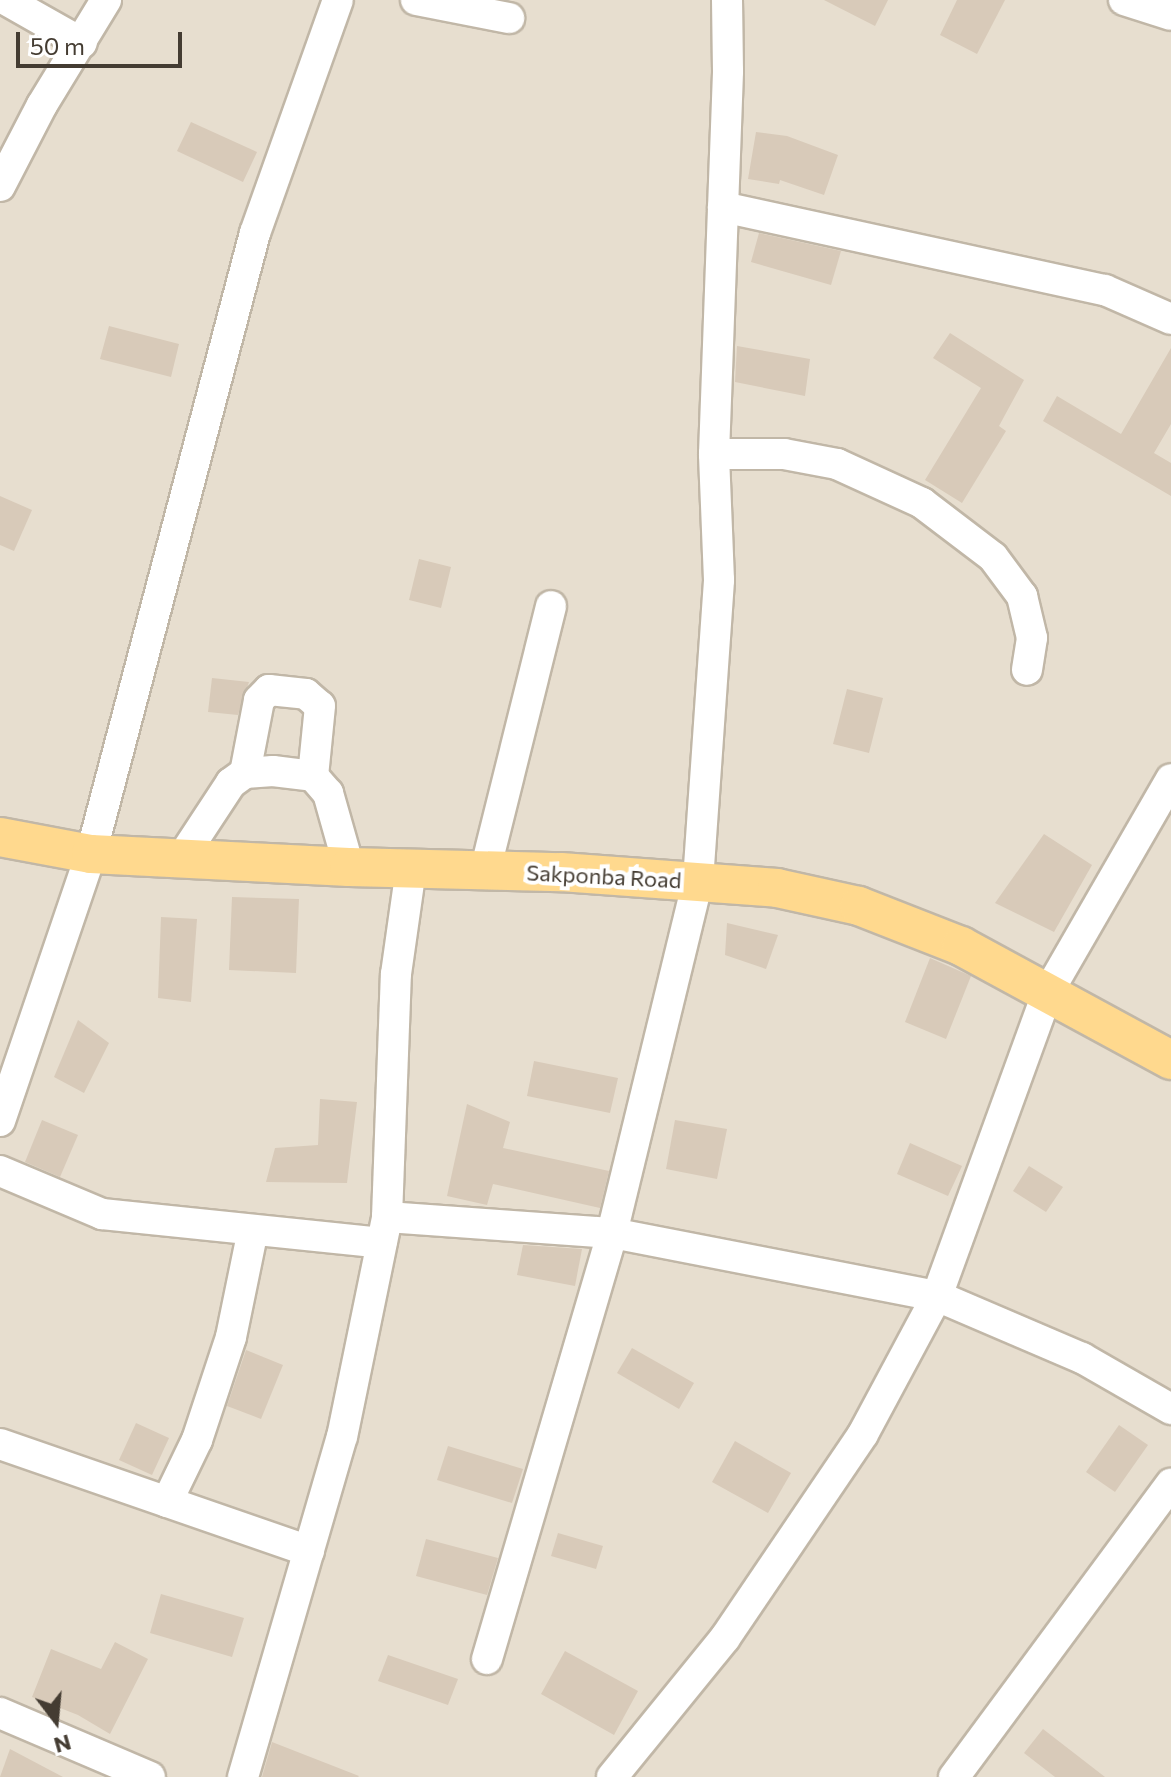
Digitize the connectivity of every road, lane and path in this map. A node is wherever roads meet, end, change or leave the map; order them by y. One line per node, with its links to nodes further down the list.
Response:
1 (6, 0): 9 (street)
2 (106, 0): 9 (street)
3 (338, 0): 20 (street)
4 (416, 0): 8 (street)
5 (727, 0): 11 (street)
6 (1124, 0): 7 (street)
7 (1171, 15)
8 (509, 18)
9 (82, 43): 10 (street)
10 (0, 186)
11 (723, 207): 12 (street); 13 (street)
12 (1171, 319)
13 (714, 454): 15 (street); 25 (street)
14 (551, 606): 24 (street)
15 (1027, 670)
16 (245, 773): 17 (street); 17 (street); 21 (street)
17 (313, 776): 22 (street)
18 (1171, 779): 26 (street)
19 (0, 837): 20 (main road, Sakponba Road)
20 (91, 854): 21 (main road, Sakponba Road); 28 (street)
21 (181, 859): 22 (main road, Sakponba Road)
22 (349, 867): 23 (main road, Sakponba Road)
23 (411, 869): 24 (main road, Sakponba Road); 31 (street)
24 (485, 871): 25 (main road, Sakponba Road)
25 (698, 881): 26 (main road, Sakponba Road); 32 (street)
26 (1047, 994): 27 (main road, Sakponba Road); 33 (street)
27 (1171, 1060)
28 (0, 1121)
29 (0, 1171): 30 (street)
30 (253, 1230): 31 (street); 37 (street)
31 (385, 1230): 32 (street); 38 (street)
32 (612, 1233): 33 (street); 39 (street)
33 (937, 1296): 34 (street); 41 (street)
34 (1171, 1409)
35 (0, 1444): 37 (street)
36 (1171, 1484): 44 (street)
37 (167, 1502): 38 (street)
38 (309, 1551): 43 (street)
39 (487, 1659)
40 (0, 1713): 42 (street)
41 (622, 1774)
42 (150, 1777)
43 (243, 1777)
44 (954, 1777)

